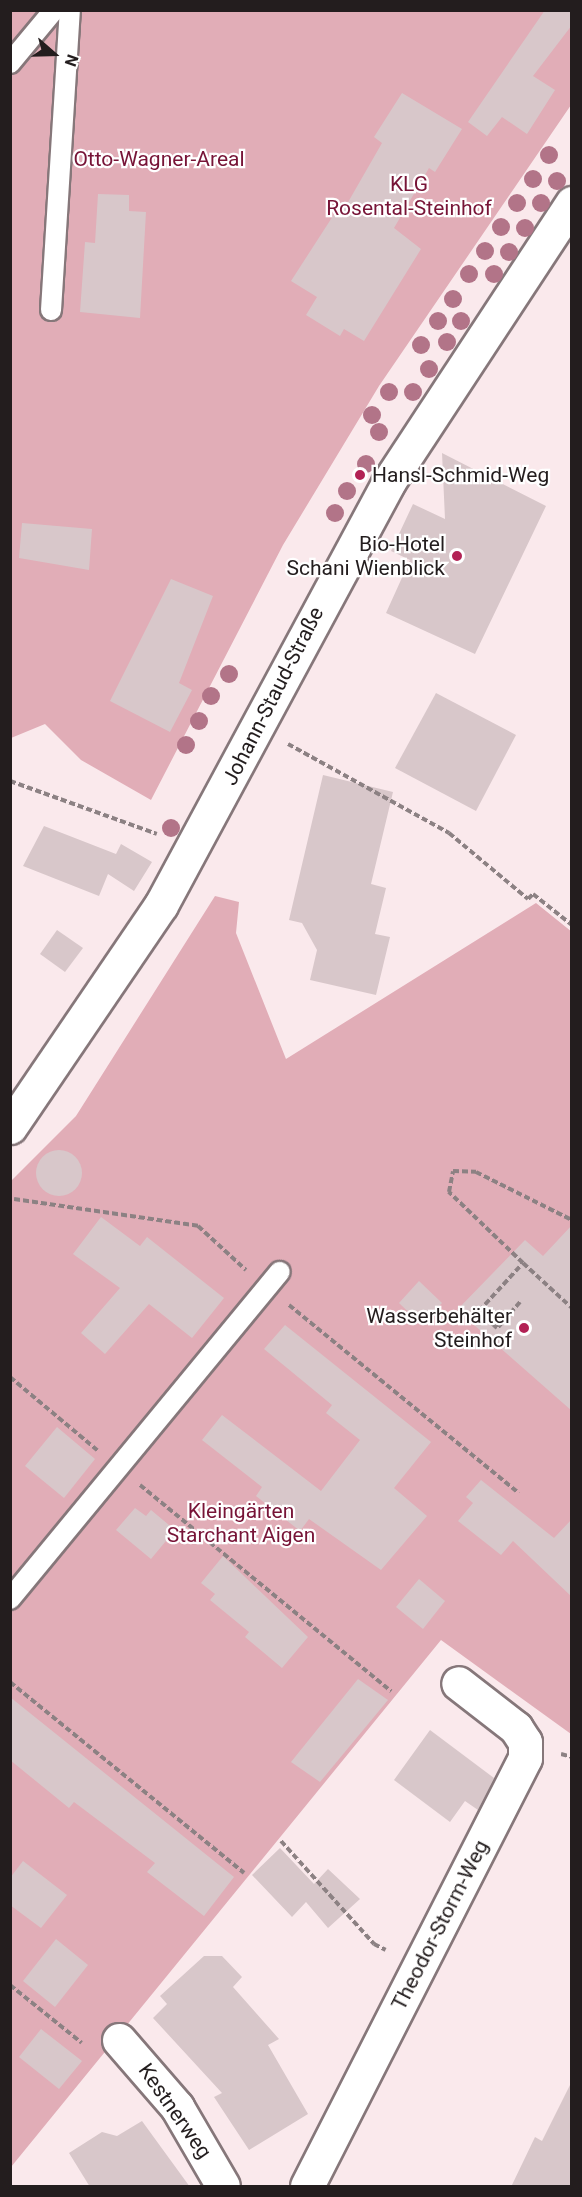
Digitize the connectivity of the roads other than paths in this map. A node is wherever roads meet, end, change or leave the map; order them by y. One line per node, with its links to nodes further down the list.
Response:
1 (54, 10): 3 (lane)
2 (69, 10): 5 (lane)
3 (10, 63)
4 (572, 203): 6 (street, Johann-Staud-Straße)
5 (51, 310)
6 (10, 1127)
7 (280, 1272): 8 (lane)
8 (10, 1599)
9 (458, 1683): 12 (street, Theodor-Storm-Weg)
10 (119, 2040): 11 (street, Kestnerweg)
11 (223, 2187)
12 (307, 2187)

